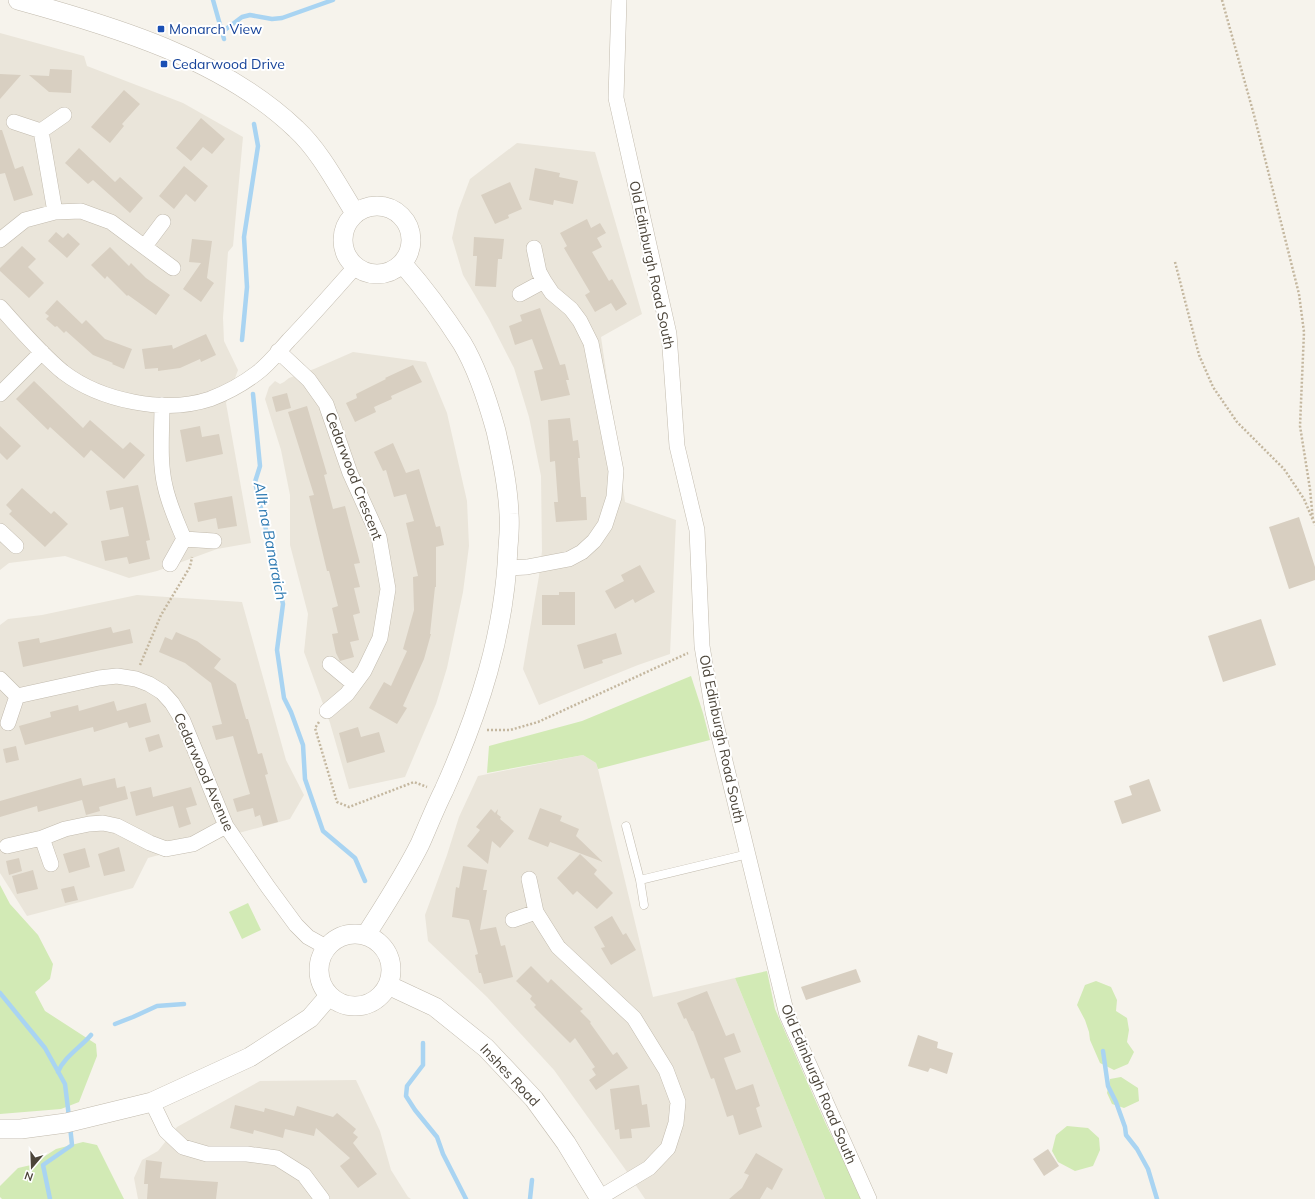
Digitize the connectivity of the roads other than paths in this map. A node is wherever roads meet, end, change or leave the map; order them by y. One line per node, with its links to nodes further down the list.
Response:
1 (18, 0): 7 (street)
2 (619, 0): 38 (street, Old Edinburgh Road South)
3 (64, 115): 5 (street)
4 (14, 122): 5 (street)
5 (41, 132): 6 (street)
6 (54, 212): 9 (street); 10 (street)
7 (355, 213): 12 (street); 13 (street)
8 (163, 222): 10 (street)
9 (0, 240)
10 (145, 246): 14 (street)
11 (534, 248): 15 (street)
12 (402, 263): 13 (street); 27 (street)
13 (356, 266): 18 (street)
14 (173, 268)
15 (544, 281): 16 (street); 27 (street)
16 (520, 294)
17 (0, 307): 19 (street)
18 (278, 351): 21 (street); 30 (street, Cedarwood Crescent)
19 (42, 352): 20 (street); 21 (street)
20 (0, 394)
21 (162, 405): 23 (street)
22 (0, 531): 25 (street)
23 (188, 540): 24 (street); 26 (street)
24 (214, 541)
25 (16, 546)
26 (170, 564)
27 (507, 568): 45 (street)
28 (330, 664): 30 (street)
29 (0, 678): 31 (street)
30 (354, 684): 32 (street, Cedarwood Crescent)
31 (17, 696): 33 (street); 34 (street, Cedarwood Avenue)
32 (327, 711)
33 (8, 723)
34 (226, 826): 36 (street); 46 (street, Cedarwood Avenue)
35 (626, 826): 41 (lane)
36 (42, 838): 37 (street); 39 (street)
37 (7, 846)
38 (748, 854): 41 (lane); 53 (street, Old Edinburgh Road South)
39 (51, 864)
40 (529, 879): 43 (street)
41 (640, 880): 42 (lane)
42 (644, 905)
43 (536, 912): 44 (street); 51 (street)
44 (513, 920)
45 (366, 935): 46 (street); 47 (street)
46 (326, 947): 48 (street)
47 (388, 985): 48 (street); 51 (street, Inshes Road)
48 (329, 996): 49 (street)
49 (152, 1102): 50 (street); 52 (street)
50 (0, 1129)
51 (599, 1198)
52 (322, 1199)
53 (869, 1199)

